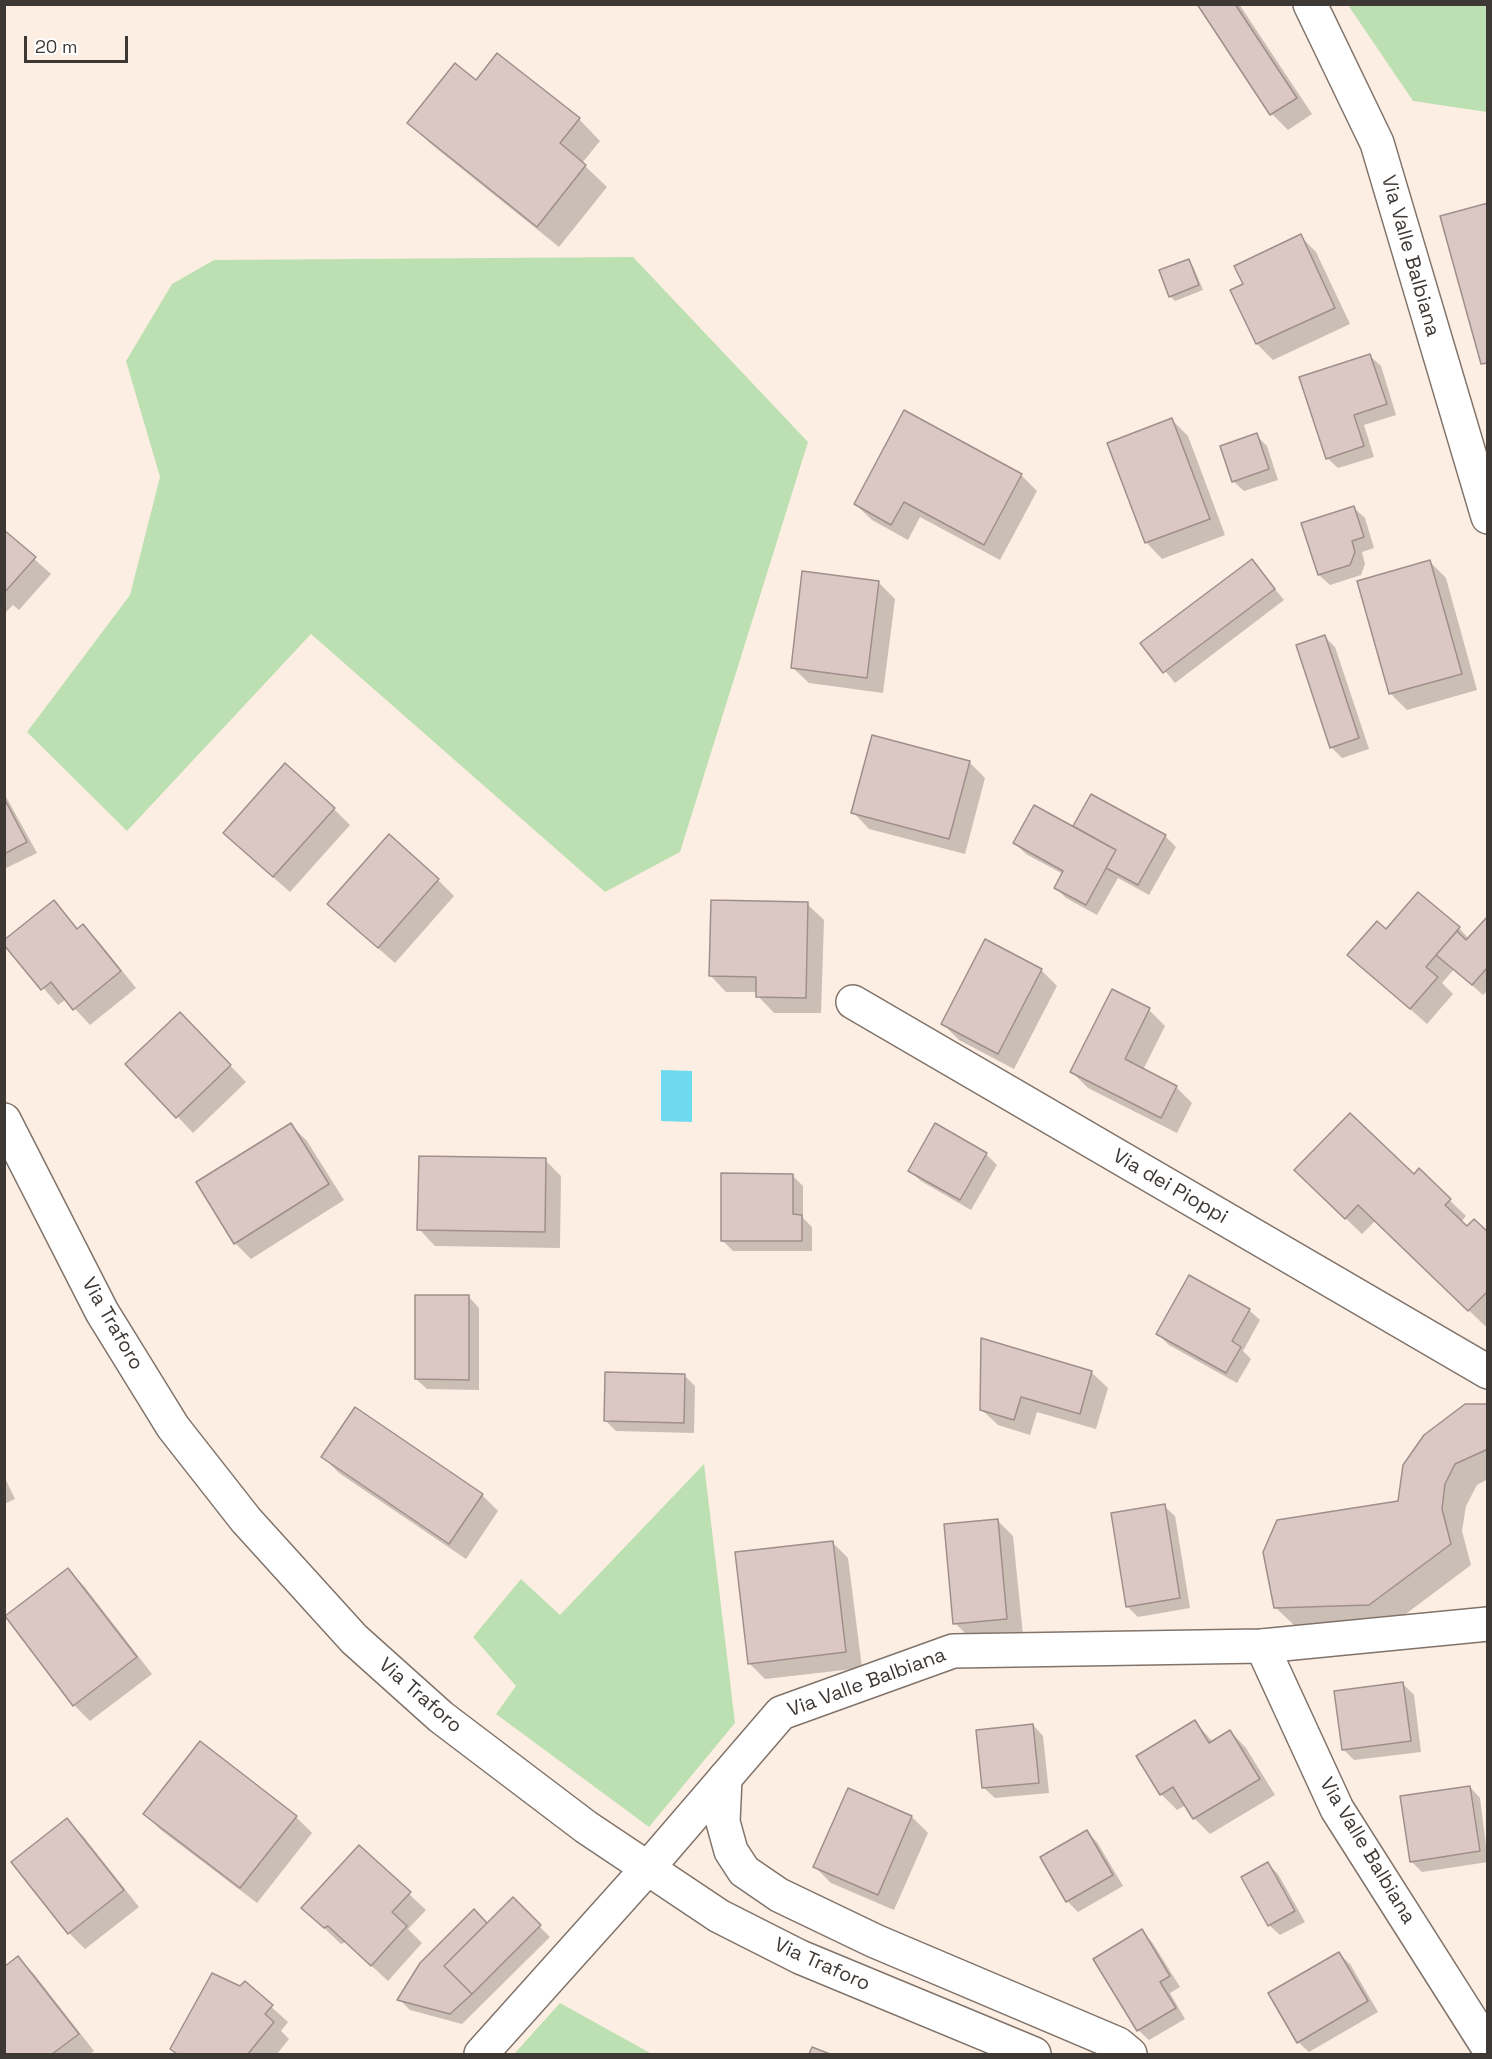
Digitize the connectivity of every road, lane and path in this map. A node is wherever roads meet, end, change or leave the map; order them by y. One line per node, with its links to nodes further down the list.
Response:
1 (1310, 4): 2 (street, Via Valle Balbiana)
2 (1488, 517)
3 (853, 1002): 5 (street, Via dei Pioppi)
4 (4, 1120): 9 (street, Via Traforo)
5 (1488, 1372)
6 (1488, 1624): 7 (street, Via Valle Balbiana)
7 (1262, 1646): 8 (street, Via Valle Balbiana); 10 (street, Via Valle Balbiana)
8 (725, 1778): 9 (street, Via Valle Balbiana); 13 (street)
9 (646, 1870): 11 (street, Via Valle Balbiana); 12 (street, Via Traforo)
10 (1488, 2047)
11 (481, 2055)
12 (1034, 2055)
13 (1130, 2055)

